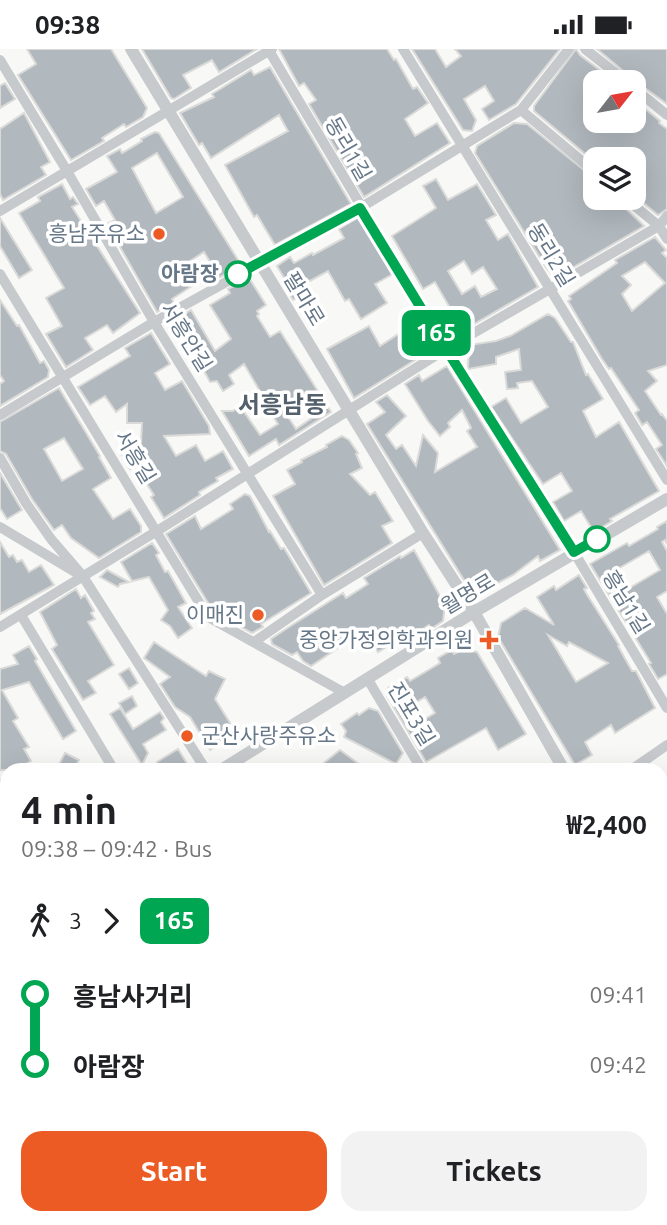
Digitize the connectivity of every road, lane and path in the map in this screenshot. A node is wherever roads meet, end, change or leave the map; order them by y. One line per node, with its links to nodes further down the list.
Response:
1 (131, 49): 9 (street, 팔마로)
2 (402, 49): 12 (street, 동리2길)
3 (569, 49): 10 (street)
4 (585, 49): 7 (street)
5 (270, 50): 9 (street); 15 (street, 동리1길)
6 (0, 60): 14 (street, 서흥안길)
7 (611, 70)
8 (646, 98): 11 (street)
9 (168, 110): 14 (street); 21 (street, 팔마로)
10 (521, 110): 12 (street); 13 (street)
11 (667, 115)
12 (462, 146): 15 (street); 23 (street, 동리2길)
13 (583, 162)
14 (67, 171): 17 (street); 24 (street, 서흥안길)
15 (360, 208): 21 (street); 25 (street, 동리1길)
16 (640, 210): 19 (street)
17 (0, 211)
18 (667, 216): 19 (street)
19 (659, 226): 20 (street); 23 (street)
20 (667, 239)
21 (259, 263): 24 (street); 27 (street, 팔마로)
22 (0, 274): 26 (street, 서흥길)
23 (549, 290): 25 (street); 31 (street, 동리2길)
24 (153, 322): 26 (street); 30 (street, 서흥안길)
25 (446, 349): 27 (street); 36 (street, 동리1길)
26 (64, 377): 28 (street); 34 (street, 서흥길)
27 (349, 411): 30 (street); 35 (street, 팔마로)
28 (0, 415)
29 (0, 458): 37 (street)
30 (248, 472): 34 (street); 38 (street, 서흥안길)
31 (667, 480)
32 (667, 499): 36 (street, 월명로)
33 (0, 527): 37 (street)
34 (157, 531): 37 (street); 42 (street, 서흥길)
35 (423, 533): 38 (street); 39 (street, 팔마로)
36 (574, 552): 39 (street, 월명로); 45 (street, 흥남1길)
37 (82, 575): 40 (street); 48 (street)
38 (322, 595): 42 (street)
39 (474, 612): 43 (street, 월명로); 51 (street, 팔마로)
40 (21, 614): 41 (street); 47 (street)
41 (0, 627)
42 (254, 642): 44 (street, 서흥길)
43 (367, 678): 44 (street, 월명로); 50 (street, 진포3길)
44 (345, 692): 49 (street, 월명로)
45 (667, 708)
46 (667, 745): 52 (street)
47 (110, 763)
48 (202, 763)
49 (231, 763)
50 (418, 763)
51 (560, 763)
52 (641, 763)

